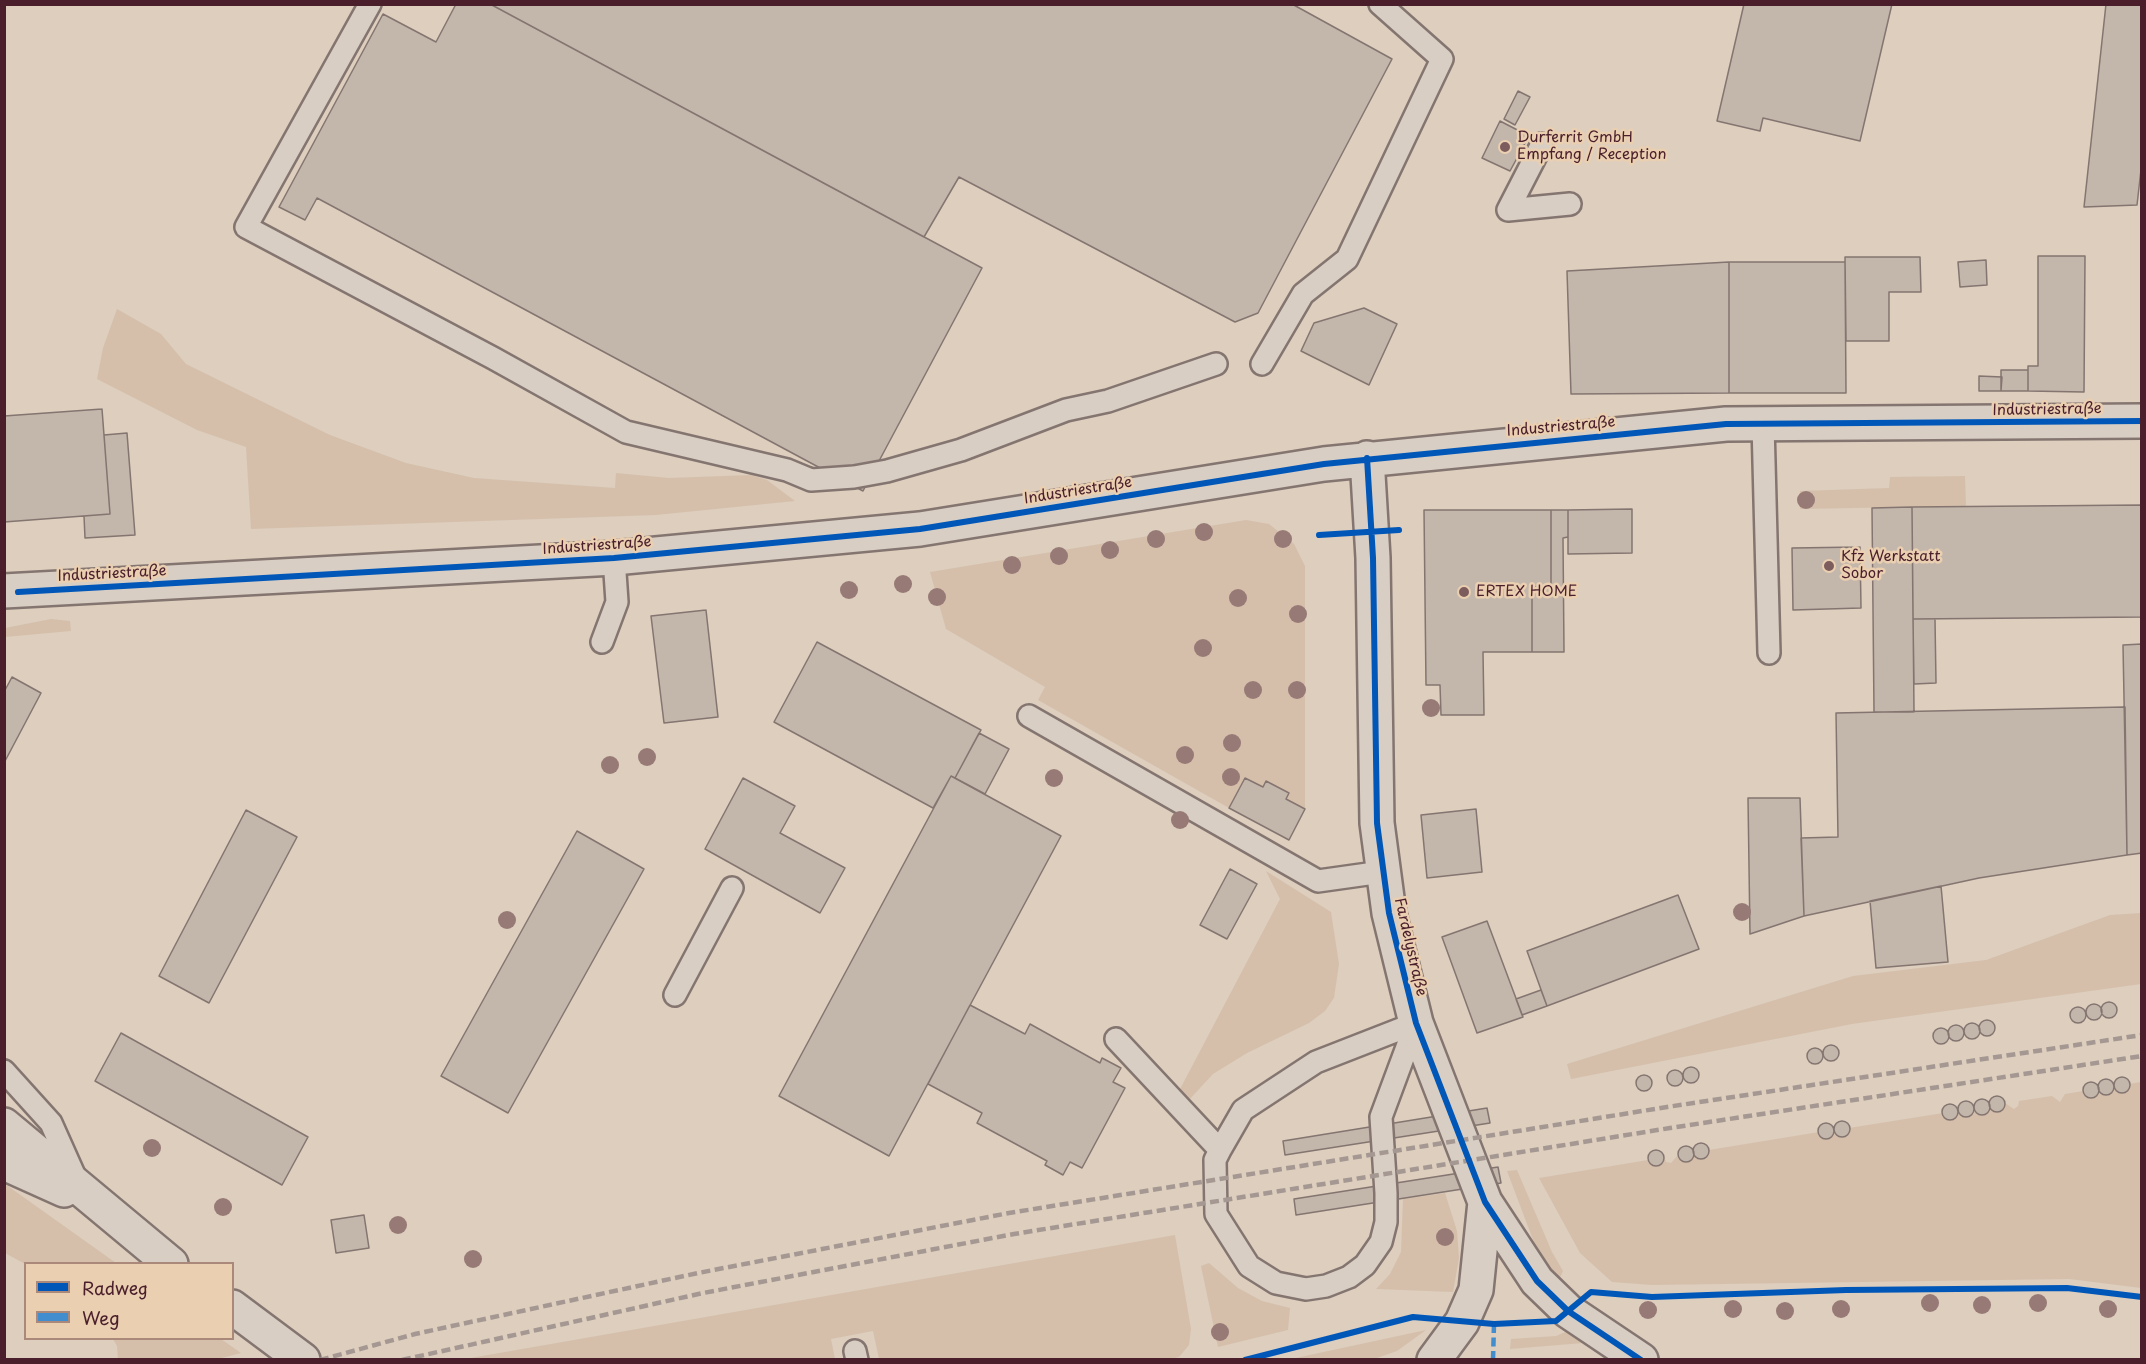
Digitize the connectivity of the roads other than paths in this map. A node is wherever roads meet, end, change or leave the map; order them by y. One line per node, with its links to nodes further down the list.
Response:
1 (369, 4): 5 (lane)
2 (1380, 4): 6 (lane)
3 (1542, 144): 4 (lane)
4 (1570, 204)
5 (1216, 364)
6 (1262, 364)
7 (2142, 422): 8 (street, Industriestraße)
8 (1763, 424): 9 (street, Industriestraße); 13 (lane)
9 (1367, 458): 10 (street, Industriestraße); 15 (street, Fardelystraße)
10 (614, 558): 11 (street, Industriestraße); 12 (lane)
11 (9, 594)
12 (602, 642)
13 (1770, 653)
14 (1029, 716): 15 (lane)
15 (1382, 872): 18 (street, Fardelystraße)
16 (732, 888): 17 (lane)
17 (675, 995)
18 (1416, 1023): 22 (lane); 22 (lane); 25 (street, Fardelystraße)
19 (1116, 1039): 22 (lane)
20 (4, 1071): 24 (lane)
21 (4, 1125): 24 (street)
22 (1220, 1150)
23 (4, 1162): 24 (street)
24 (91, 1199): 26 (street)
25 (1485, 1202): 29 (street, Fardelystraße); 30 (street, Fardelystraße)
26 (170, 1262)
27 (234, 1308): 28 (street)
28 (303, 1359)
29 (1434, 1359)
30 (1641, 1359)

